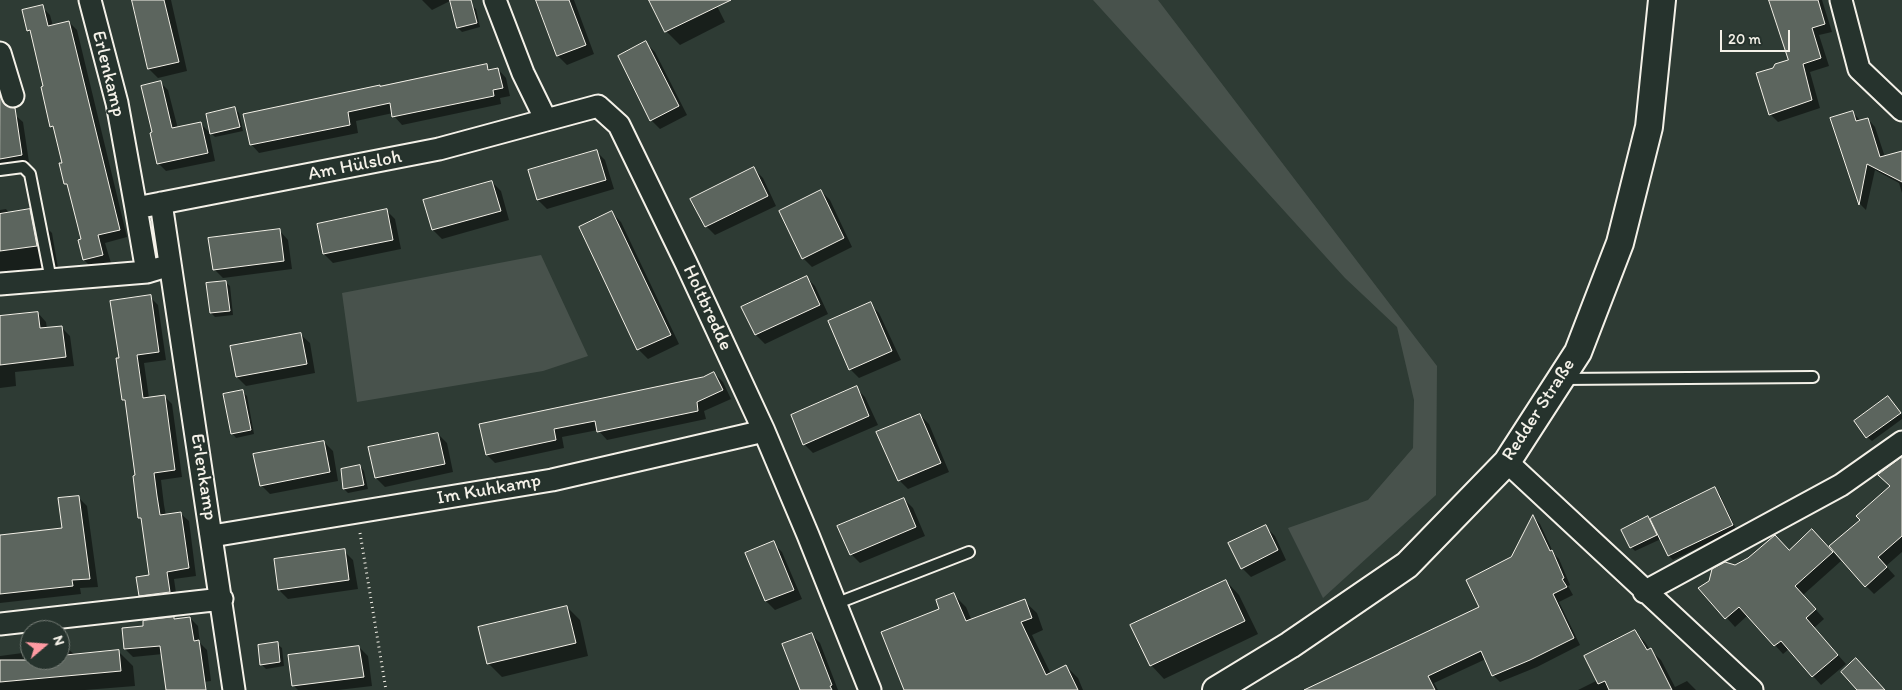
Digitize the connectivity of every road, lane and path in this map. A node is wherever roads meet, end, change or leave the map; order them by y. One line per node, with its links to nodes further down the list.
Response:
1 (90, 0): 11 (street, Erlenkamp)
2 (495, 0): 8 (street)
3 (1662, 0): 17 (street, Redder Straße)
4 (1841, 0): 7 (street)
5 (0, 53): 6 (street)
6 (13, 96)
7 (1902, 110)
8 (546, 120): 10 (street, Am Hülsloh); 18 (street, Holtbredde)
9 (0, 170): 14 (lane)
10 (161, 203): 11 (street); 12 (street, Erlenkamp)
11 (136, 208): 13 (street, Erlenkamp)
12 (170, 265): 13 (street); 22 (street, Erlenkamp)
13 (147, 272): 14 (street)
14 (51, 280): 15 (street)
15 (0, 284)
16 (1813, 377): 17 (lane)
17 (1560, 379): 20 (street, Redder Straße)
18 (764, 432): 21 (street, Im Kuhkamp); 26 (street, Holtbredde)
19 (1902, 442): 24 (street)
20 (1506, 462): 24 (street); 31 (street, Redder Straße)
21 (356, 513): 22 (street, Im Kuhkamp); 29 (path)
22 (212, 536): 25 (street, Erlenkamp)
23 (969, 552): 26 (lane)
24 (1644, 592): 32 (street)
25 (222, 599): 27 (street); 28 (street, Erlenkamp)
26 (836, 604): 30 (street, Holtbredde)
27 (0, 624)
28 (234, 690)
29 (386, 690)
30 (870, 690)
31 (1216, 690)
32 (1752, 690)

